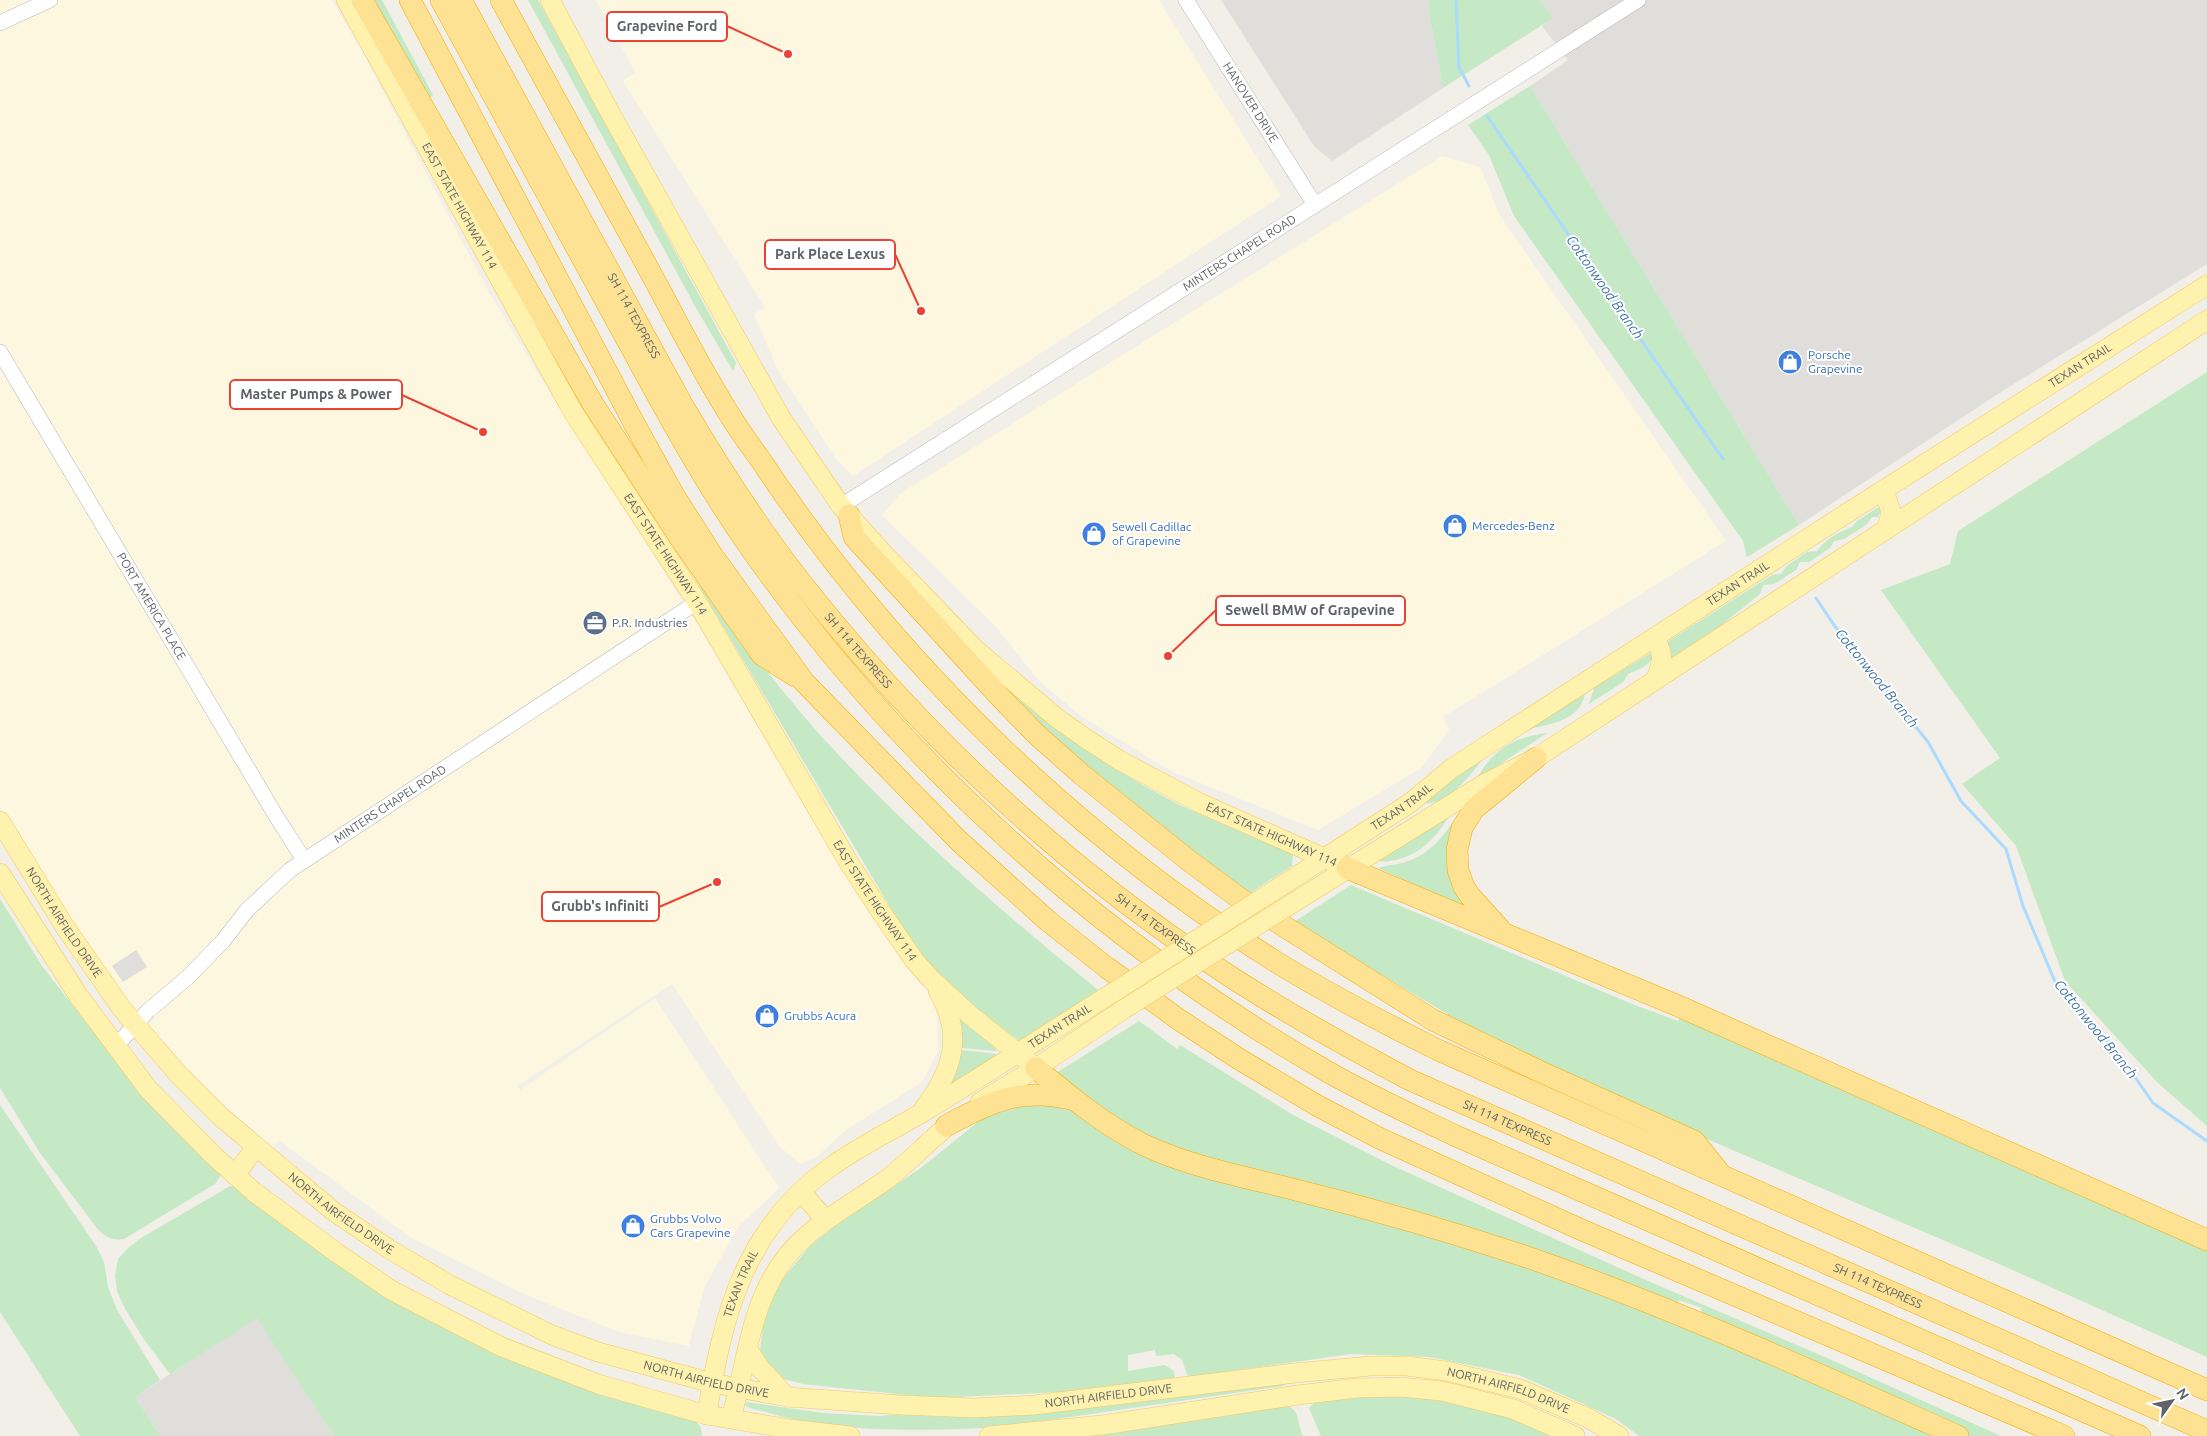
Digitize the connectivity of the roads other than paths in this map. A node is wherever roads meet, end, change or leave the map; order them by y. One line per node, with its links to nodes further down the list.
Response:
1 (50, 0): 11 (street)
2 (346, 0): 21 (main road, EAST STATE HIGHWAY 114)
3 (362, 0): 24 (highway)
4 (410, 0): 24 (highway)
5 (441, 0): 60 (highway, SH 114 TEXPRESS)
6 (461, 0): 53 (highway, SH 114 TEXPRESS)
7 (501, 0): 42 (highway)
8 (550, 0): 19 (main road, EAST STATE HIGHWAY 114)
9 (1186, 0): 12 (street, HANOVER DRIVE)
10 (1638, 0): 12 (street, MINTERS CHAPEL ROAD)
11 (0, 23)
12 (1315, 205): 19 (street, MINTERS CHAPEL ROAD)
13 (2207, 285): 16 (main road, TEXAN TRAIL)
14 (2207, 320): 17 (main road, TEXAN TRAIL)
15 (0, 352): 28 (street, PORT AMERICA PLACE)
16 (2038, 391): 17 (main road); 18 (main road, TEXAN TRAIL)
17 (2055, 418): 20 (main road, TEXAN TRAIL)
18 (1884, 490): 20 (main road); 22 (main road, TEXAN TRAIL)
19 (845, 511): 27 (main road, EAST STATE HIGHWAY 114); 42 (highway)
20 (1887, 528): 23 (main road, TEXAN TRAIL)
21 (697, 602): 28 (street, MINTERS CHAPEL ROAD); 32 (main road, EAST STATE HIGHWAY 114)
22 (1655, 638): 23 (main road); 27 (main road, TEXAN TRAIL)
23 (1656, 679): 25 (main road, TEXAN TRAIL)
24 (804, 682): 59 (highway)
25 (1536, 758): 29 (main road, TEXAN TRAIL); 31 (highway)
26 (0, 821): 33 (main road, NORTH AIRFIELD DRIVE)
27 (1324, 859): 29 (main road, EAST STATE HIGHWAY 114); 35 (main road, TEXAN TRAIL, bridge)
28 (304, 860): 33 (street, MINTERS CHAPEL ROAD)
29 (1347, 868): 31 (highway); 36 (main road, TEXAN TRAIL, bridge)
30 (0, 873): 34 (main road)
31 (1505, 935): 45 (highway)
32 (931, 979): 35 (main road, EAST STATE HIGHWAY 114); 38 (main road)
33 (136, 1025): 34 (street, MINTERS CHAPEL ROAD); 40 (main road, NORTH AIRFIELD DRIVE)
34 (116, 1046): 41 (main road)
35 (1018, 1053): 36 (main road, EAST STATE HIGHWAY 114); 38 (main road, TEXAN TRAIL)
36 (1036, 1068): 37 (highway); 39 (main road, TEXAN TRAIL)
37 (1072, 1099): 39 (highway); 58 (highway)
38 (918, 1115): 43 (main road, TEXAN TRAIL)
39 (946, 1126): 44 (main road, TEXAN TRAIL)
40 (256, 1146): 41 (main road); 47 (main road, NORTH AIRFIELD DRIVE)
41 (235, 1175): 51 (main road)
42 (1722, 1176): 49 (highway)
43 (801, 1192): 44 (main road); 47 (main road, TEXAN TRAIL)
44 (825, 1219): 46 (main road, TEXAN TRAIL)
45 (2207, 1240)
46 (748, 1348): 48 (main road, TEXAN TRAIL); 50 (main road)
47 (712, 1383): 48 (main road, NORTH AIRFIELD DRIVE); 51 (main road, TEXAN TRAIL)
48 (740, 1388): 50 (main road, NORTH AIRFIELD DRIVE); 52 (main road, TEXAN TRAIL)
49 (2207, 1390)
50 (787, 1397): 57 (main road, NORTH AIRFIELD DRIVE)
51 (707, 1415): 52 (main road)
52 (731, 1418): 54 (main road)
53 (2207, 1431)
54 (850, 1436)
55 (989, 1436): 56 (main road, NORTH AIRFIELD DRIVE)
56 (1575, 1436)
57 (1619, 1436)
58 (1958, 1436)
59 (2064, 1436)
60 (2140, 1436)

